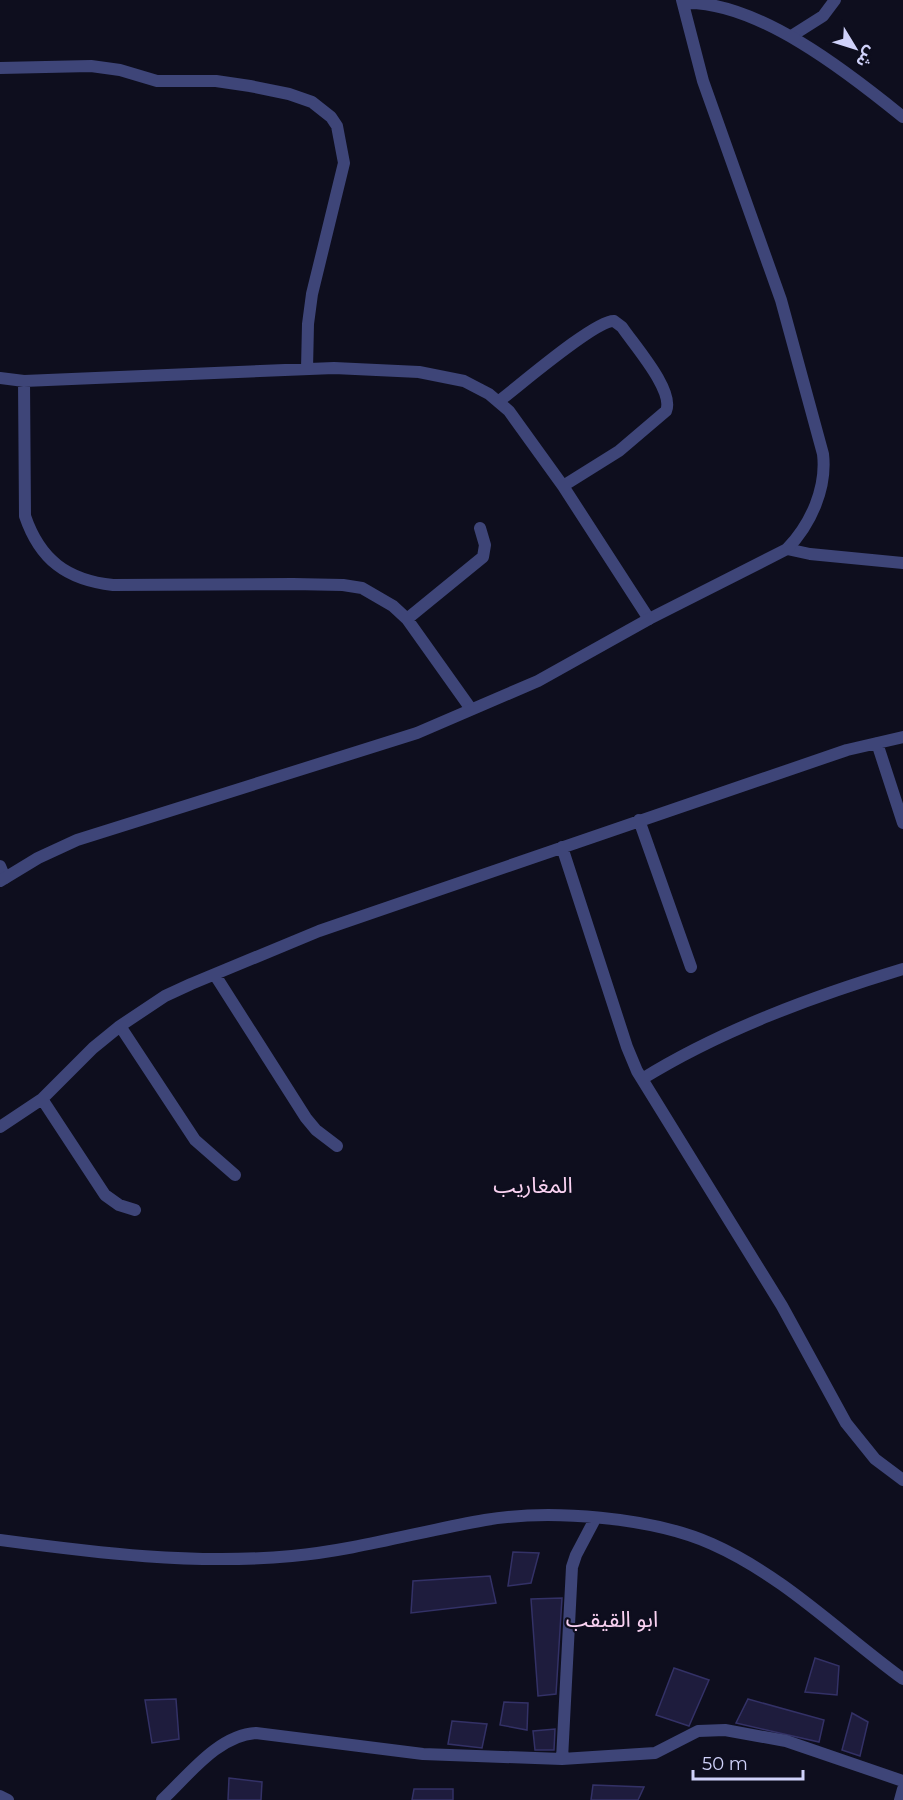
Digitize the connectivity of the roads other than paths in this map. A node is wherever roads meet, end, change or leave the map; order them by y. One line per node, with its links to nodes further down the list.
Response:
1 (835, 0): 3 (street)
2 (683, 2): 3 (street); 12 (street)
3 (793, 35): 5 (street)
4 (0, 68): 6 (street)
5 (903, 117)
6 (307, 369): 8 (street); 9 (street)
7 (0, 378): 8 (street)
8 (24, 381): 14 (street)
9 (499, 401): 10 (street); 10 (street)
10 (563, 486): 15 (street)
11 (480, 528): 14 (street)
12 (787, 549): 13 (street); 15 (street)
13 (903, 563)
14 (407, 619): 16 (street)
15 (649, 619): 16 (street)
16 (471, 709): 23 (street)
17 (903, 737): 18 (street)
18 (877, 743): 19 (street); 20 (street)
19 (639, 820): 21 (street); 24 (street)
20 (903, 823)
21 (562, 847): 26 (street); 28 (street)
22 (0, 866): 23 (street)
23 (3, 880)
24 (691, 967)
25 (903, 969): 28 (street)
26 (215, 975): 27 (street); 31 (street)
27 (120, 1026): 29 (street); 32 (street)
28 (642, 1079): 34 (street)
29 (42, 1099): 30 (street); 33 (street)
30 (0, 1127)
31 (337, 1146)
32 (235, 1175)
33 (135, 1210)
34 (903, 1480)
35 (595, 1519): 36 (street); 37 (street); 38 (street)
36 (0, 1540)
37 (903, 1679)
38 (562, 1759): 39 (street); 43 (street)
39 (903, 1781)
40 (903, 1789): 44 (street)
41 (0, 1796): 42 (street)
42 (8, 1800)
43 (162, 1800)
44 (900, 1800)

